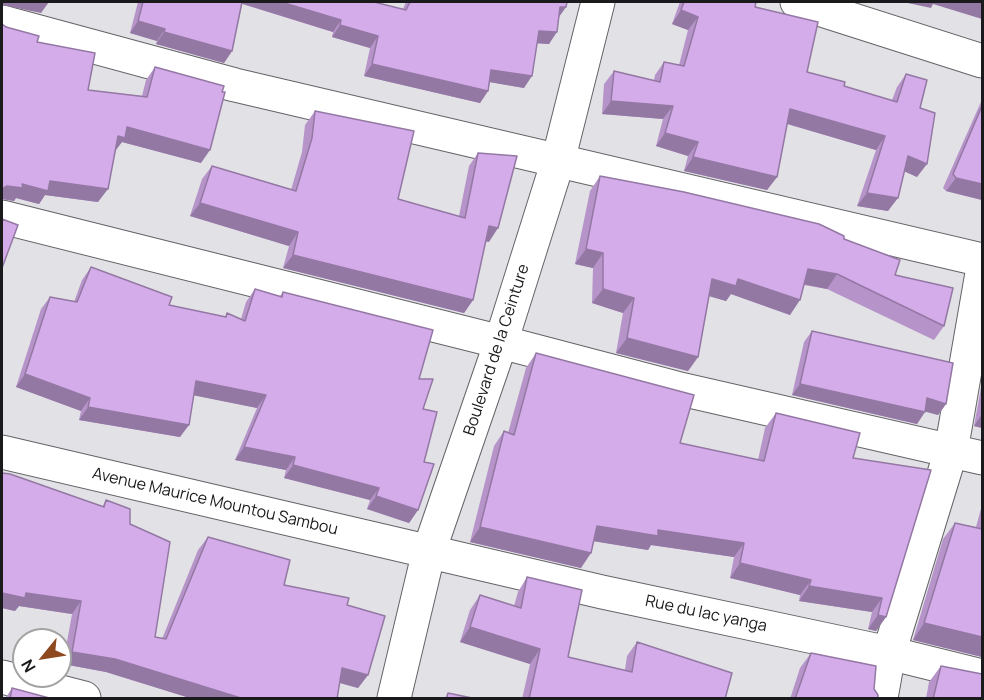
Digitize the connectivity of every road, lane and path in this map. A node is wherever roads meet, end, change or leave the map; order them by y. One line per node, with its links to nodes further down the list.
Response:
1 (598, 2): 5 (street, Boulevard de la Ceinture)
2 (797, 2): 4 (street)
3 (2, 22): 5 (street)
4 (982, 61)
5 (558, 161): 7 (street); 9 (street, Boulevard de la Ceinture)
6 (2, 217): 9 (street)
7 (982, 260)
8 (982, 273): 11 (street)
9 (501, 342): 11 (street); 12 (street, Boulevard de la Ceinture)
10 (2, 452): 12 (street, Avenue Maurice Mountou Sambou)
11 (967, 454): 13 (street)
12 (429, 551): 13 (street, Rue du lac yanga); 17 (street, Boulevard de la Ceinture)
13 (889, 652): 14 (street, Rue du lac yanga); 18 (street)
14 (982, 676)
15 (2, 677): 16 (street)
16 (84, 699)
17 (394, 699)
18 (881, 699)

